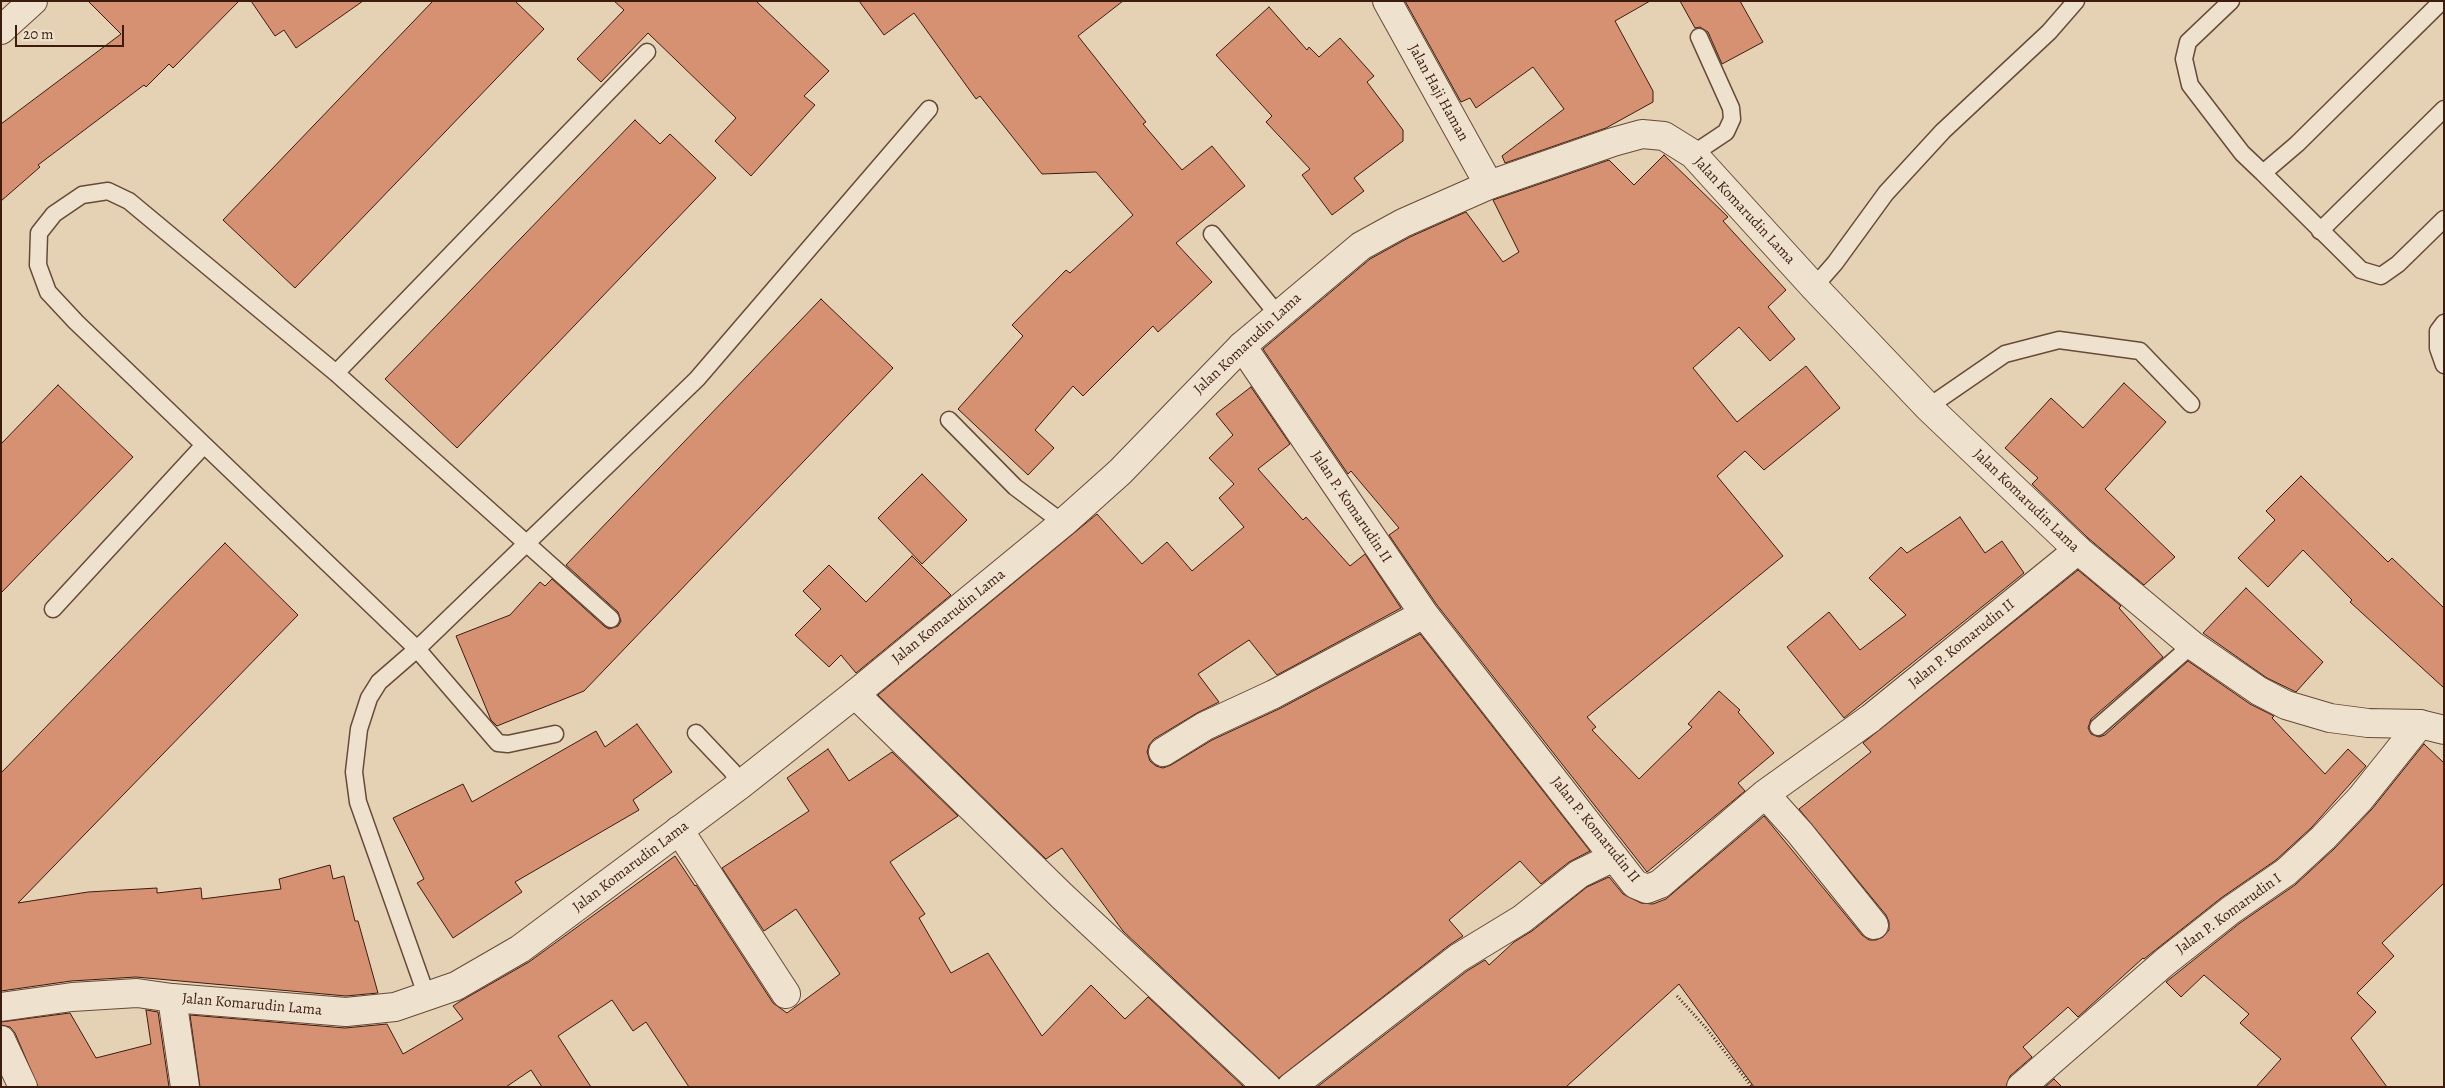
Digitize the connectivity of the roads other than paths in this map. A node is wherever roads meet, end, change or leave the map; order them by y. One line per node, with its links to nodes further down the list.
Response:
1 (33, 1): 6 (street)
2 (1388, 1): 13 (street, Jalan Haji Haman)
3 (2076, 1): 17 (lane)
4 (2231, 1): 12 (lane)
5 (2442, 1): 12 (lane)
6 (1, 30)
7 (1699, 37): 11 (lane)
8 (647, 52): 22 (lane)
9 (929, 109): 28 (lane)
10 (2444, 109): 15 (lane)
11 (1693, 154): 13 (street, Jalan Komarudin Lama); 17 (street, Jalan Komarudin Lama)
12 (2263, 173): 15 (lane)
13 (1489, 185): 18 (street, Jalan Komarudin Lama)
14 (2444, 219): 15 (lane)
15 (2320, 231)
16 (1212, 234): 18 (lane)
17 (1814, 288): 24 (street, Jalan Komarudin Lama)
18 (1278, 314): 20 (street, Jalan Komarudin Lama)
19 (2444, 323): 21 (lane)
20 (1242, 346): 27 (street, Jalan Komarudin Lama); 31 (street, Jalan P. Komarudin II)
21 (2444, 365)
22 (336, 372): 26 (lane); 28 (lane)
23 (2190, 404): 24 (lane)
24 (1928, 407): 29 (street, Jalan Komarudin Lama)
25 (949, 420): 27 (lane)
26 (204, 445): 30 (lane); 34 (lane)
27 (1063, 523): 35 (street, Jalan Komarudin Lama)
28 (527, 544): 32 (lane); 34 (lane)
29 (2078, 550): 33 (street, Jalan Komarudin Lama); 42 (street, Jalan P. Komarudin II)
30 (53, 609)
31 (1424, 614): 40 (street); 44 (street, Jalan P. Komarudin II)
32 (611, 620)
33 (2192, 645): 36 (lane); 37 (street, Jalan Komarudin Lama)
34 (417, 649): 39 (lane); 47 (lane)
35 (855, 694): 41 (street, Jalan Komarudin Lama); 53 (street)
36 (2098, 726)
37 (2432, 727): 55 (street, Jalan P. Komarudin I)
38 (696, 733): 41 (lane)
39 (555, 734)
40 (1163, 752)
41 (740, 785): 43 (street, Jalan Komarudin Lama)
42 (1765, 794): 44 (street, Jalan P. Komarudin II); 45 (street)
43 (679, 830): 46 (street); 47 (street, Jalan Komarudin Lama)
44 (1614, 857): 54 (street)
45 (1874, 925)
46 (786, 994)
47 (426, 997): 48 (street, Jalan Komarudin Lama)
48 (172, 998): 49 (street, Jalan Komarudin Lama); 52 (street)
49 (1, 1008)
50 (1, 1040): 51 (street)
51 (23, 1087)
52 (185, 1087)
53 (1267, 1087)
54 (1291, 1087)
55 (2021, 1087)

